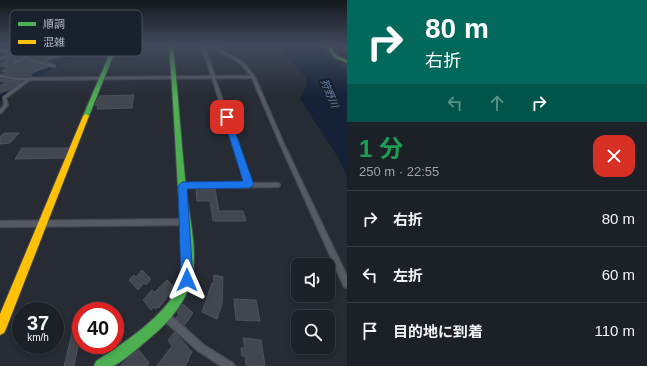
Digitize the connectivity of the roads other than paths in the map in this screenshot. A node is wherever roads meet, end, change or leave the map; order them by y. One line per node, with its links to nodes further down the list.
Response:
1 (40, 63): 6 (street)
2 (108, 63): 11 (street)
3 (173, 63): 9 (street)
4 (209, 63): 10 (street)
5 (243, 63): 8 (street)
6 (54, 66)
7 (0, 76): 12 (street)
8 (253, 76): 10 (street); 20 (street)
9 (174, 77): 10 (street); 11 (street); 16 (street)
10 (214, 77): 14 (street)
11 (102, 78): 12 (street); 18 (street)
12 (30, 79): 13 (street)
13 (0, 112)
14 (249, 185): 15 (street); 16 (street)
15 (277, 185)
16 (182, 186): 17 (street)
17 (185, 222): 18 (street); 21 (street)
18 (43, 223): 19 (street); 22 (street)
19 (0, 224)
20 (347, 284)
21 (164, 315): 23 (street); 24 (street)
22 (0, 329)
23 (101, 366)
24 (230, 366)

